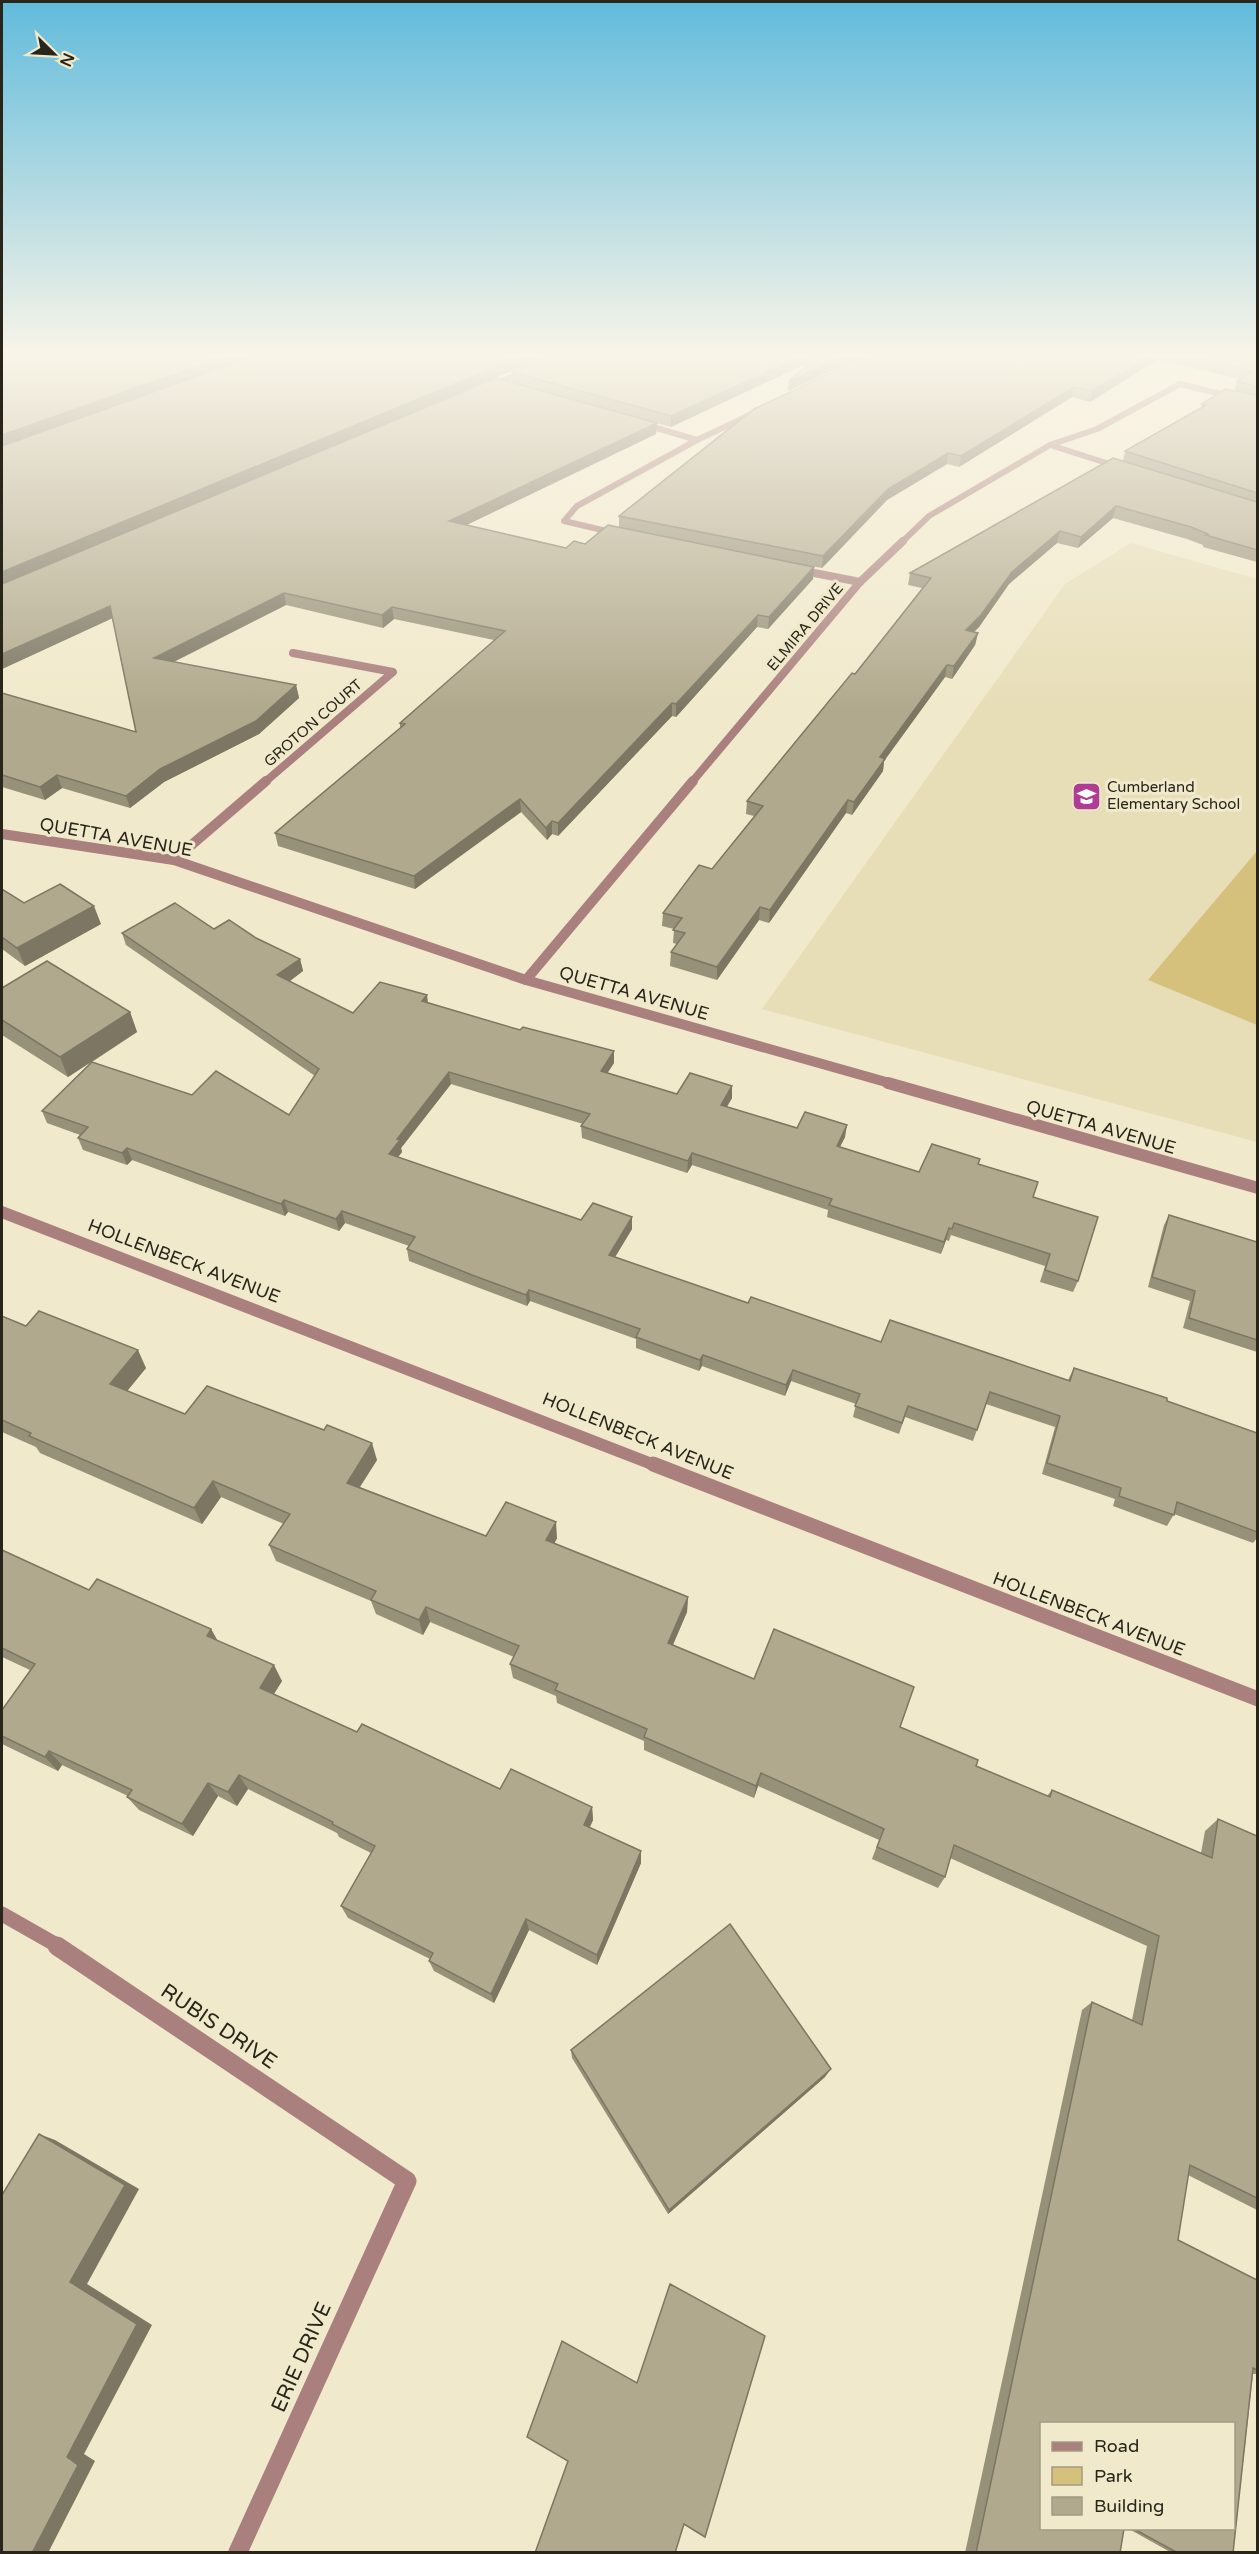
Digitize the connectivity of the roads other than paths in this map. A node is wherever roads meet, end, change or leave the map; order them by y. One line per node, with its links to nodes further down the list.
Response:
1 (640, 471): 3 (street)
2 (1005, 471): 5 (street, ELMIRA DRIVE)
3 (629, 536)
4 (791, 568): 5 (street)
5 (860, 582): 9 (street, ELMIRA DRIVE)
6 (293, 652): 8 (street, GROTON COURT)
7 (2, 834): 8 (street, QUETTA AVENUE)
8 (174, 860): 9 (street, QUETTA AVENUE)
9 (526, 980): 10 (street, QUETTA AVENUE)
10 (1257, 1188)
11 (2, 1212): 12 (street, HOLLENBECK AVENUE)
12 (1257, 1700)
13 (2, 1914): 14 (street, RUBIS DRIVE)
14 (408, 2181): 15 (street, ERIE DRIVE)
15 (238, 2553)

